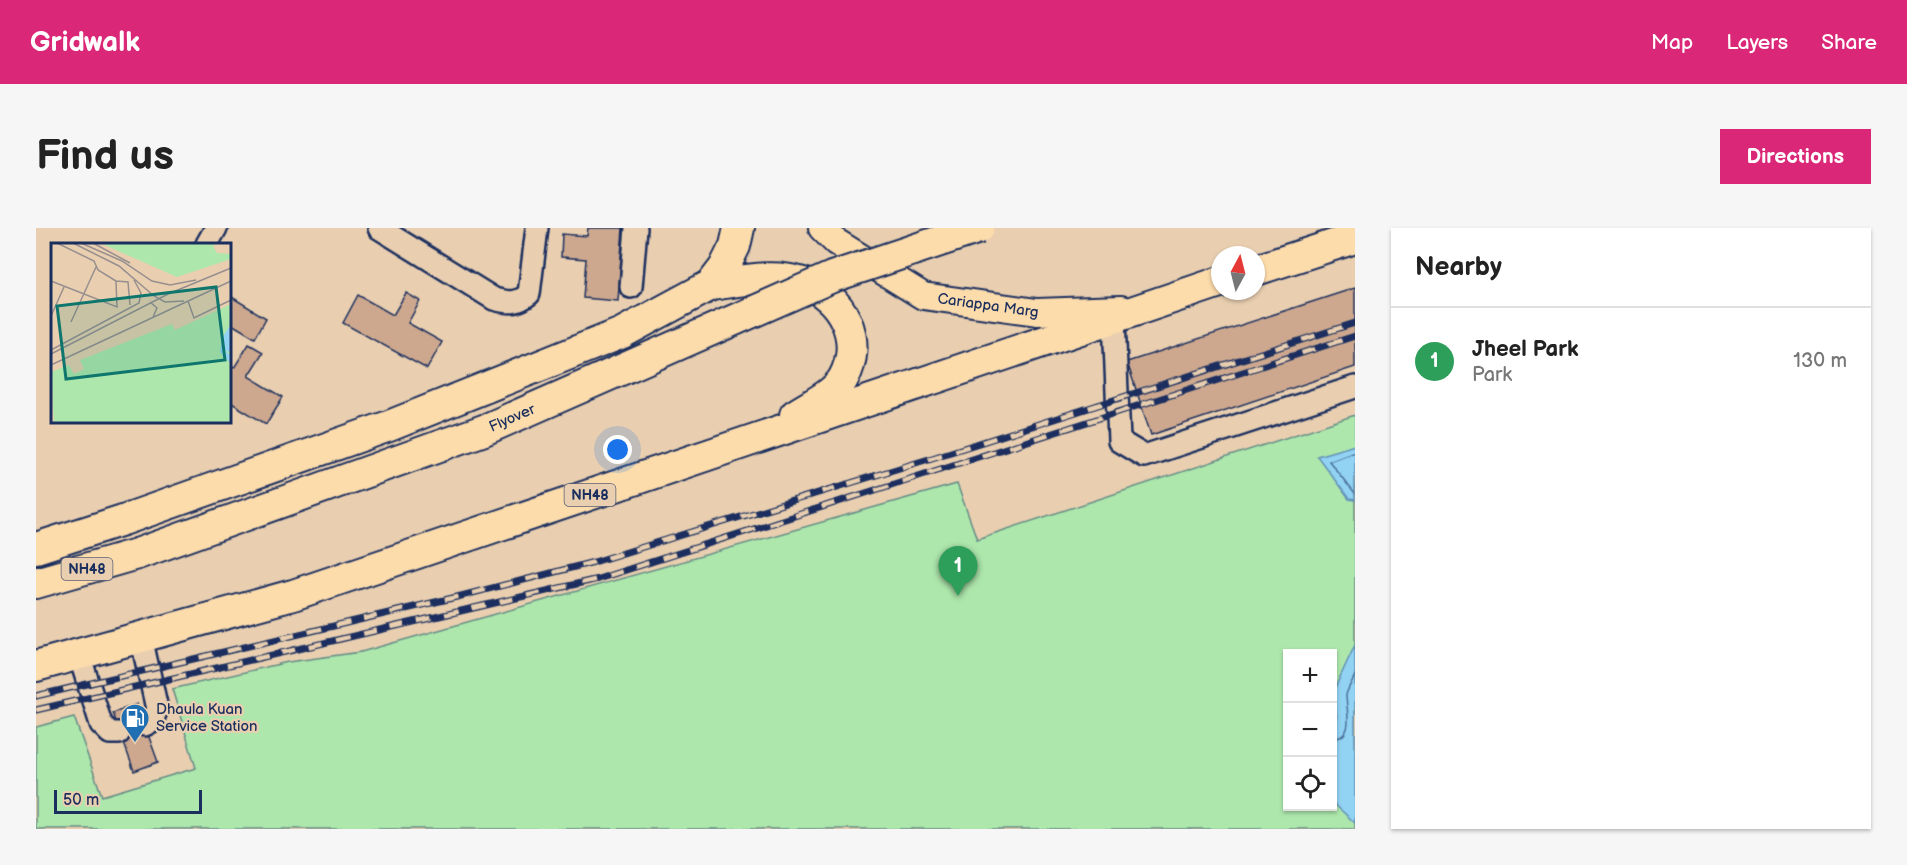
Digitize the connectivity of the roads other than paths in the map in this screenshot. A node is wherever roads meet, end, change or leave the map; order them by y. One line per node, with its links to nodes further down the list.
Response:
1 (216, 228): 9 (lane)
2 (379, 228): 3 (lane)
3 (537, 228)
4 (636, 228): 13 (lane)
5 (739, 228): 11 (highway)
6 (822, 228): 14 (main road, Cariappa Marg)
7 (979, 228): 18 (highway, Flyover / NH48, bridge)
8 (1355, 238): 10 (highway)
9 (208, 243)
10 (1265, 267)
11 (711, 285): 16 (highway); 17 (highway)
12 (1211, 285): 14 (highway, NH48)
13 (631, 287)
14 (1127, 313): 15 (lane); 16 (highway, NH48)
15 (1355, 387)
16 (759, 439): 19 (highway, NH48)
17 (36, 548)
18 (36, 583)
19 (141, 637): 20 (highway, NH48); 22 (lane)
20 (79, 654): 21 (highway, NH48); 23 (lane)
21 (36, 666)
22 (146, 725)
23 (119, 733)

